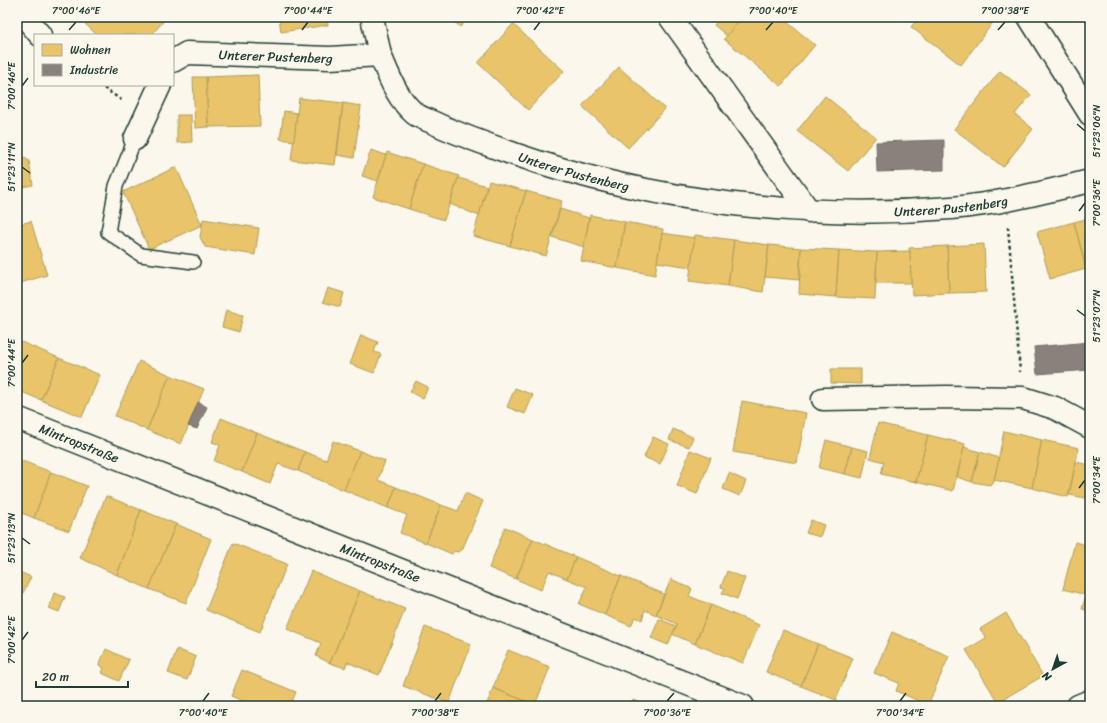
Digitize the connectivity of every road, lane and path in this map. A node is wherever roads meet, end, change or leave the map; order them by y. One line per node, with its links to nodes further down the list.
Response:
1 (25, 17): 5 (street)
2 (372, 17): 6 (street, Unterer Pustenberg)
3 (670, 17): 13 (street)
4 (1029, 17): 9 (street)
5 (39, 34)
6 (380, 56): 7 (street, Unterer Pustenberg); 13 (street, Unterer Pustenberg)
7 (174, 60)
8 (160, 86): 10 (street)
9 (1090, 114)
10 (135, 139): 14 (lane)
11 (1090, 181): 12 (street, Unterer Pustenberg)
12 (1006, 201): 13 (street, Unterer Pustenberg); 15 (path)
13 (808, 211)
14 (193, 262)
15 (1022, 398): 16 (street); 18 (street)
16 (823, 399)
17 (17, 418): 19 (street, Mintropstraße)
18 (1090, 427)
19 (706, 699): 21 (street, Mintropstraße)
20 (1090, 701): 22 (street)
21 (743, 706)
22 (1078, 706)

